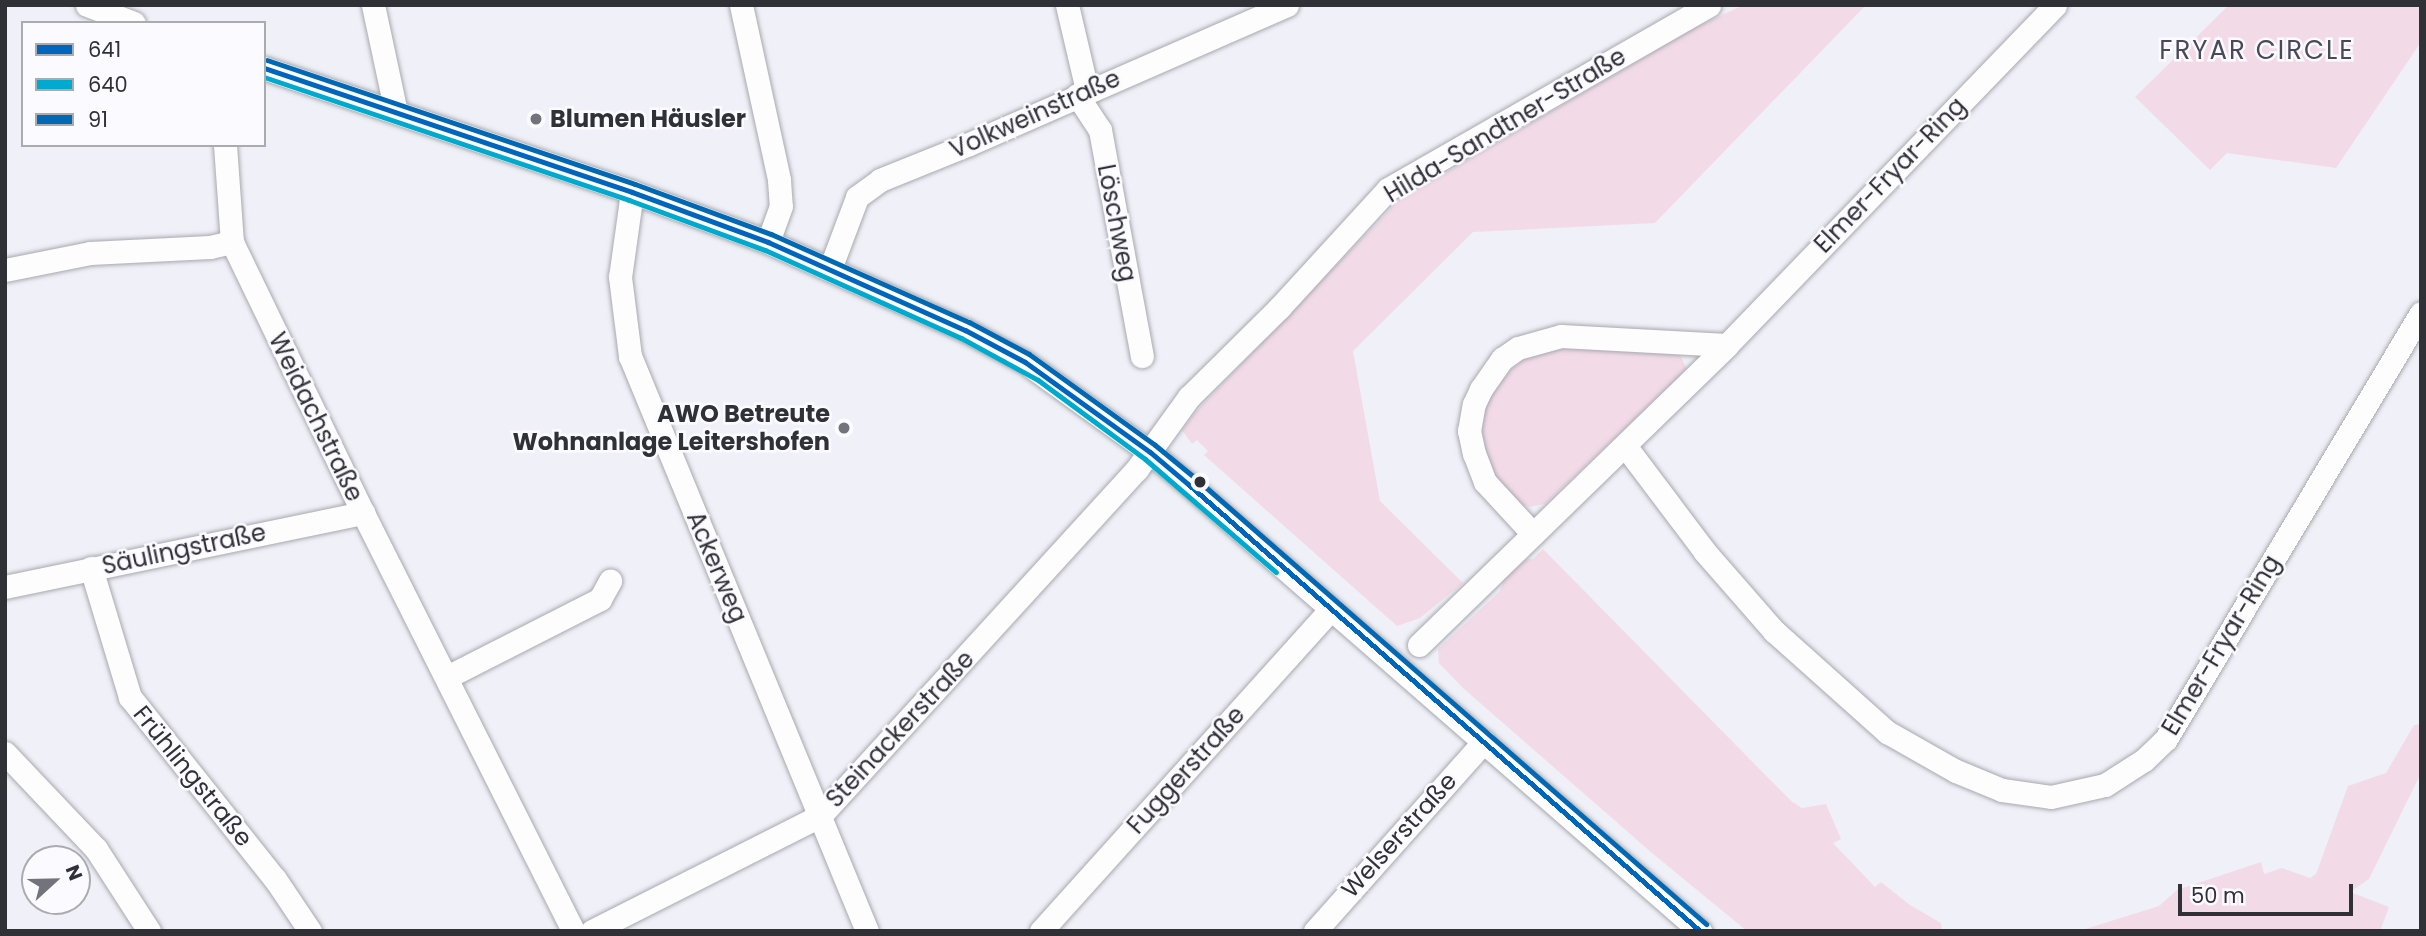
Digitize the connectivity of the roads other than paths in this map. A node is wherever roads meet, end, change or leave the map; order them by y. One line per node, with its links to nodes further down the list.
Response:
1 (87, 5): 8 (street)
2 (373, 5): 11 (street)
3 (741, 5): 15 (street)
4 (1067, 5): 10 (street)
5 (1287, 5): 10 (street, Volkweinstraße)
6 (1709, 5): 22 (street, Hilda-Sandtner-Straße)
7 (2054, 5): 19 (street, Elmer-Fryar-Ring)
8 (129, 21)
9 (266, 69): 11 (street)
10 (1082, 93): 17 (street, Volkweinstraße); 20 (street, Löschweg)
11 (396, 112): 13 (street)
12 (225, 147): 14 (street, Weidachstraße)
13 (632, 192): 15 (street); 33 (street, Ackerweg)
14 (232, 242): 16 (street); 23 (street, Weidachstraße)
15 (768, 242): 17 (street)
16 (5, 270)
17 (830, 270): 22 (street)
18 (2421, 313): 21 (street, Elmer-Fryar-Ring)
19 (1727, 345): 21 (street, Elmer-Fryar-Ring); 24 (street)
20 (1142, 356)
21 (1626, 447): 24 (street, Elmer-Fryar-Ring)
22 (1150, 452): 28 (street); 33 (street, Steinackerstraße)
23 (363, 513): 25 (street, Säulingstraße); 30 (street, Weidachstraße)
24 (1533, 534): 29 (street, Elmer-Fryar-Ring)
25 (91, 568): 27 (street, Säulingstraße); 35 (street, Frühlingstraße)
26 (610, 581): 30 (street)
27 (5, 587)
28 (1331, 609): 31 (street); 39 (street, Fuggerstraße)
29 (1419, 645)
30 (447, 677): 36 (street, Weidachstraße)
31 (1484, 741): 40 (street, Welserstraße); 41 (street)
32 (5, 753): 34 (street)
33 (820, 816): 37 (street, Steinackerstraße); 38 (street, Ackerweg)
34 (149, 931)
35 (310, 931)
36 (573, 931)
37 (592, 931)
38 (867, 931)
39 (1041, 931)
40 (1315, 931)
41 (1700, 931)

